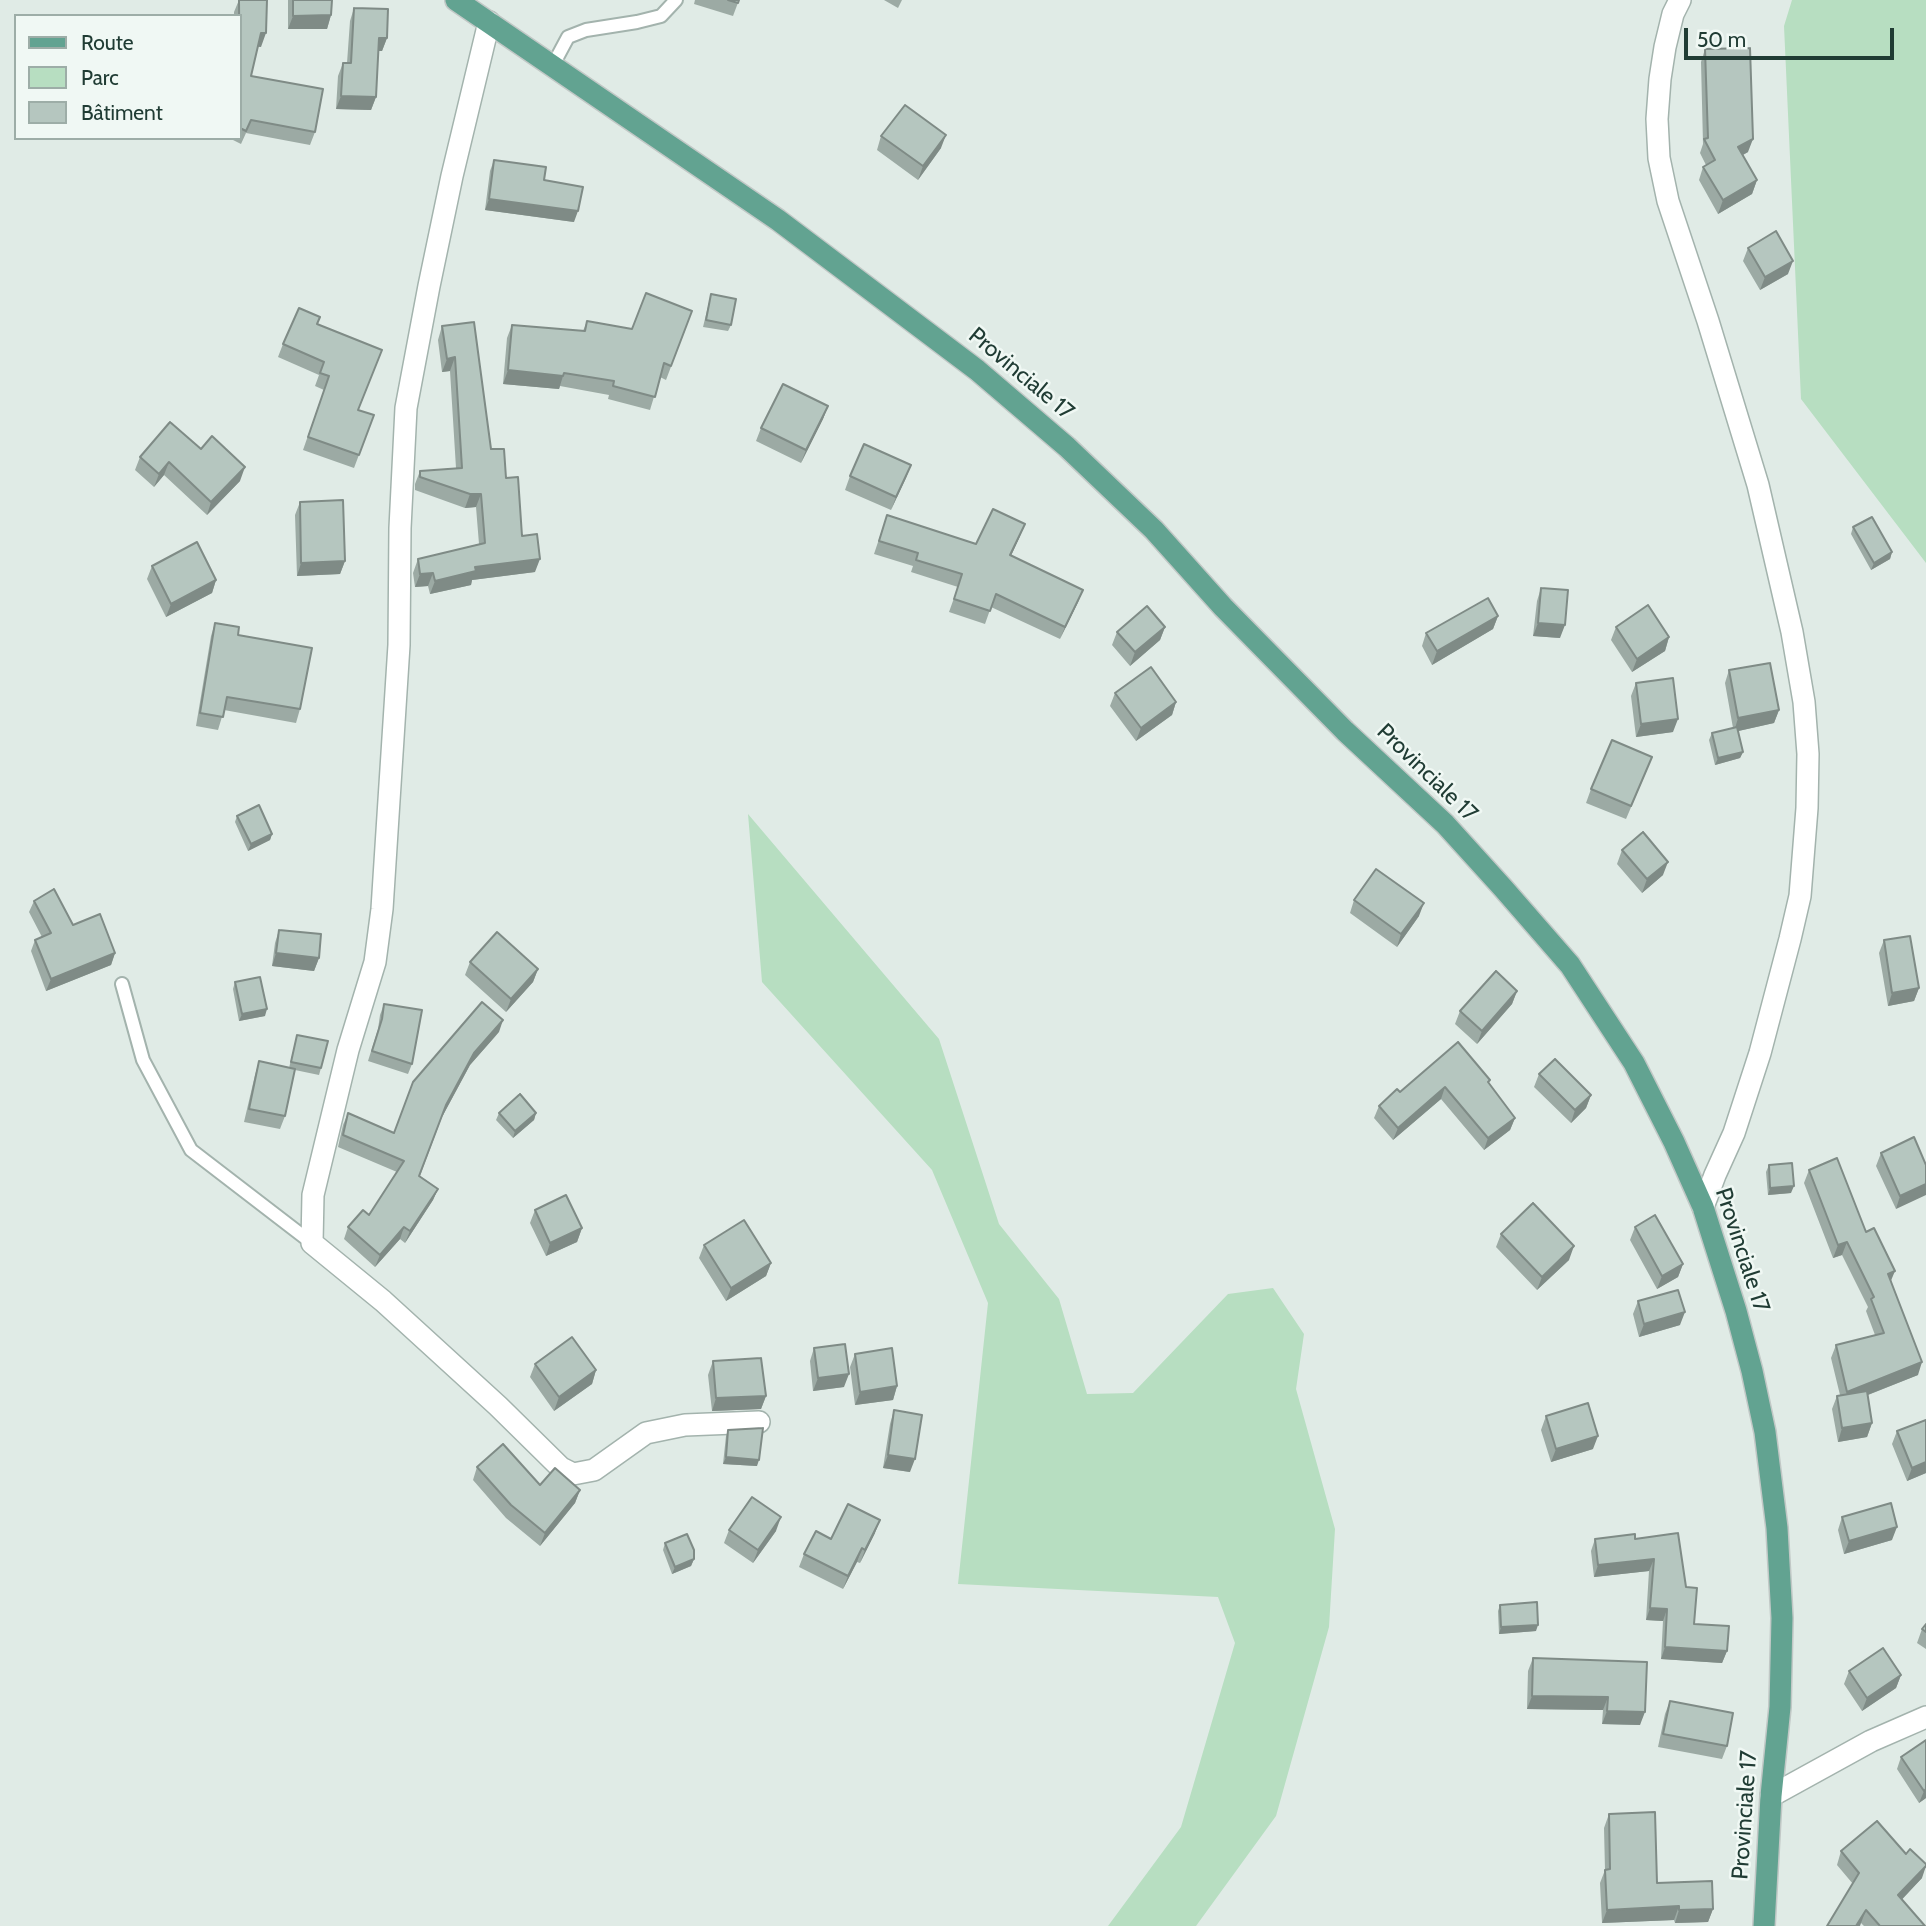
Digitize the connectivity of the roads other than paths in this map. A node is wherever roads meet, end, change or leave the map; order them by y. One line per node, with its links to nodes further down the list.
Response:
1 (456, 0): 4 (main road, Provinciale 17)
2 (676, 0): 5 (lane)
3 (1675, 5): 7 (street)
4 (489, 22): 5 (main road, Provinciale 17); 8 (street)
5 (553, 65): 7 (main road, Provinciale 17)
6 (121, 984): 8 (lane)
7 (1703, 1207): 11 (main road, Provinciale 17)
8 (312, 1243): 9 (street)
9 (759, 1422)
10 (1926, 1717): 11 (street)
11 (1771, 1796): 12 (main road, Provinciale 17)
12 (1764, 1926)

